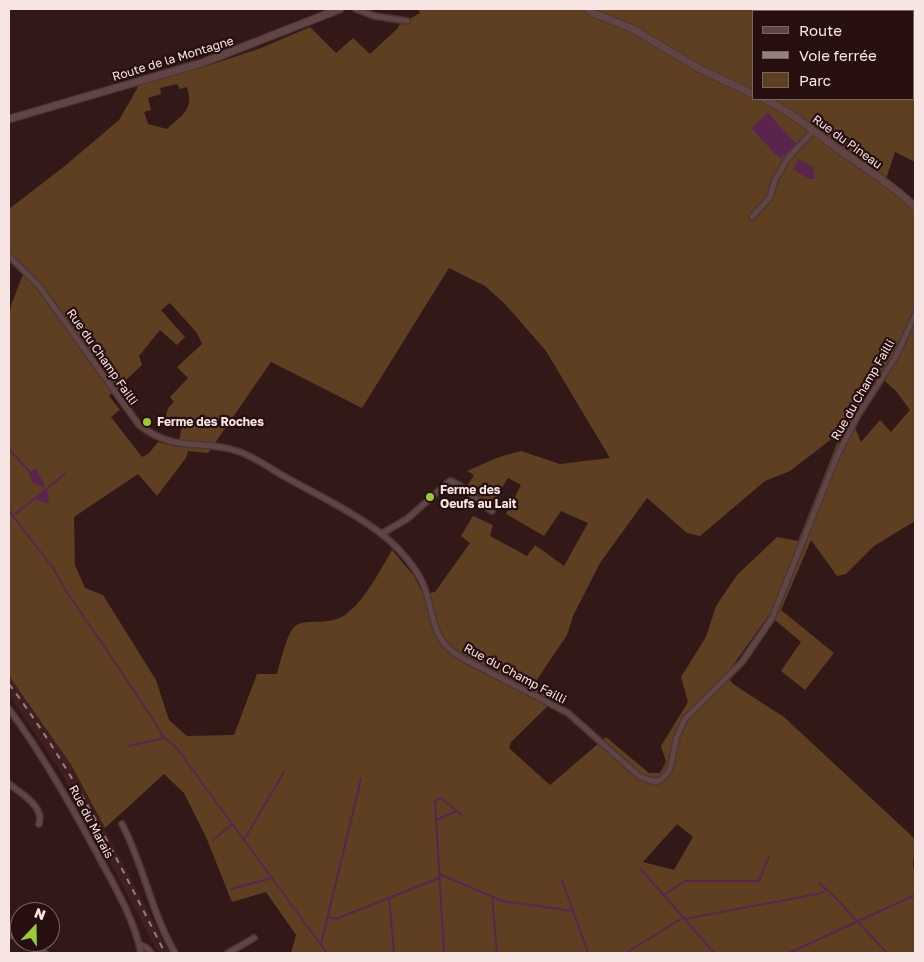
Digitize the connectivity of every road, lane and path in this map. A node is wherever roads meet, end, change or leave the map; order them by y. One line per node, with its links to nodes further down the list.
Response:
1 (340, 9): 7 (street, Route de la Montagne)
2 (356, 9): 4 (street)
3 (588, 9): 5 (street)
4 (407, 21)
5 (752, 94)
6 (766, 100): 8 (street, Rue du Pineau)
7 (9, 119)
8 (813, 130): 9 (street, Rue du Pineau); 10 (street)
9 (915, 207)
10 (752, 218)
11 (9, 256): 14 (street, Rue du Champ Failli)
12 (915, 315): 14 (street, Rue du Champ Failli)
13 (492, 511): 14 (street)
14 (381, 534)
15 (9, 709): 20 (street, Rue du Marais)
16 (9, 784): 17 (street)
17 (40, 824)
18 (122, 824): 23 (street)
19 (254, 938): 24 (street)
20 (139, 944): 21 (street, Rue du Marais); 22 (street)
21 (141, 953)
22 (151, 953)
23 (175, 953)
24 (228, 953)

